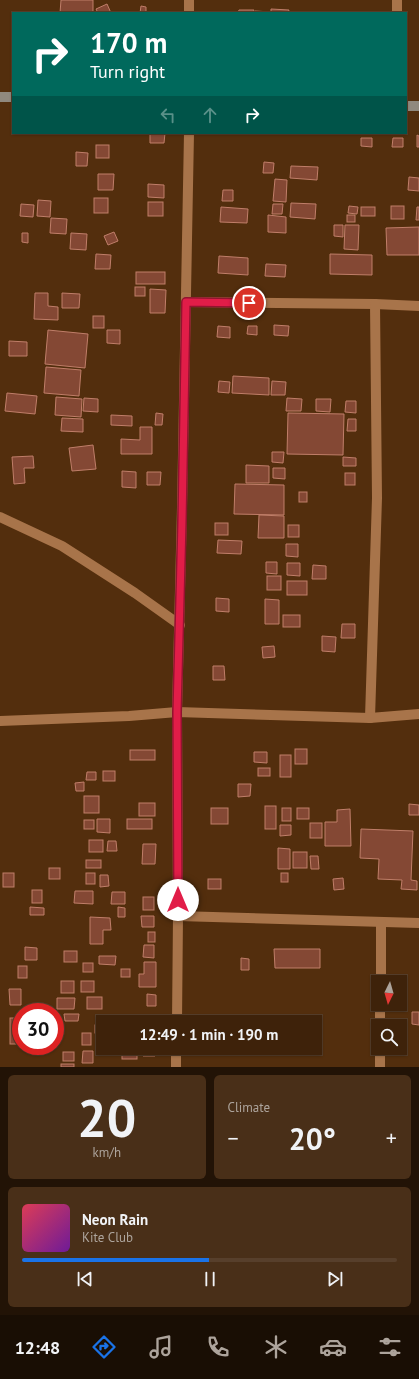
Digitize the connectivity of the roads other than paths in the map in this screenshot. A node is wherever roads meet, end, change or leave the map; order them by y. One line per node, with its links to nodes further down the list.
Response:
1 (189, 0): 3 (street)
2 (397, 0): 4 (street)
3 (189, 12)
4 (397, 12)
5 (0, 97): 6 (street)
6 (12, 98)
7 (407, 106): 8 (street)
8 (419, 106)
9 (189, 134): 10 (street)
10 (186, 302): 11 (street); 14 (street)
11 (375, 304): 12 (street); 17 (street)
12 (419, 306)
13 (0, 517): 14 (street)
14 (180, 625): 15 (street)
15 (177, 712): 17 (street); 18 (street); 19 (street)
16 (419, 714): 17 (street)
17 (370, 718)
18 (0, 721)
19 (178, 916): 20 (street); 23 (street)
20 (381, 922): 21 (street); 22 (street)
21 (419, 923)
22 (381, 975)
23 (177, 1015)
24 (176, 1055): 26 (street)
25 (380, 1055): 27 (street)
26 (176, 1067)
27 (380, 1067)

